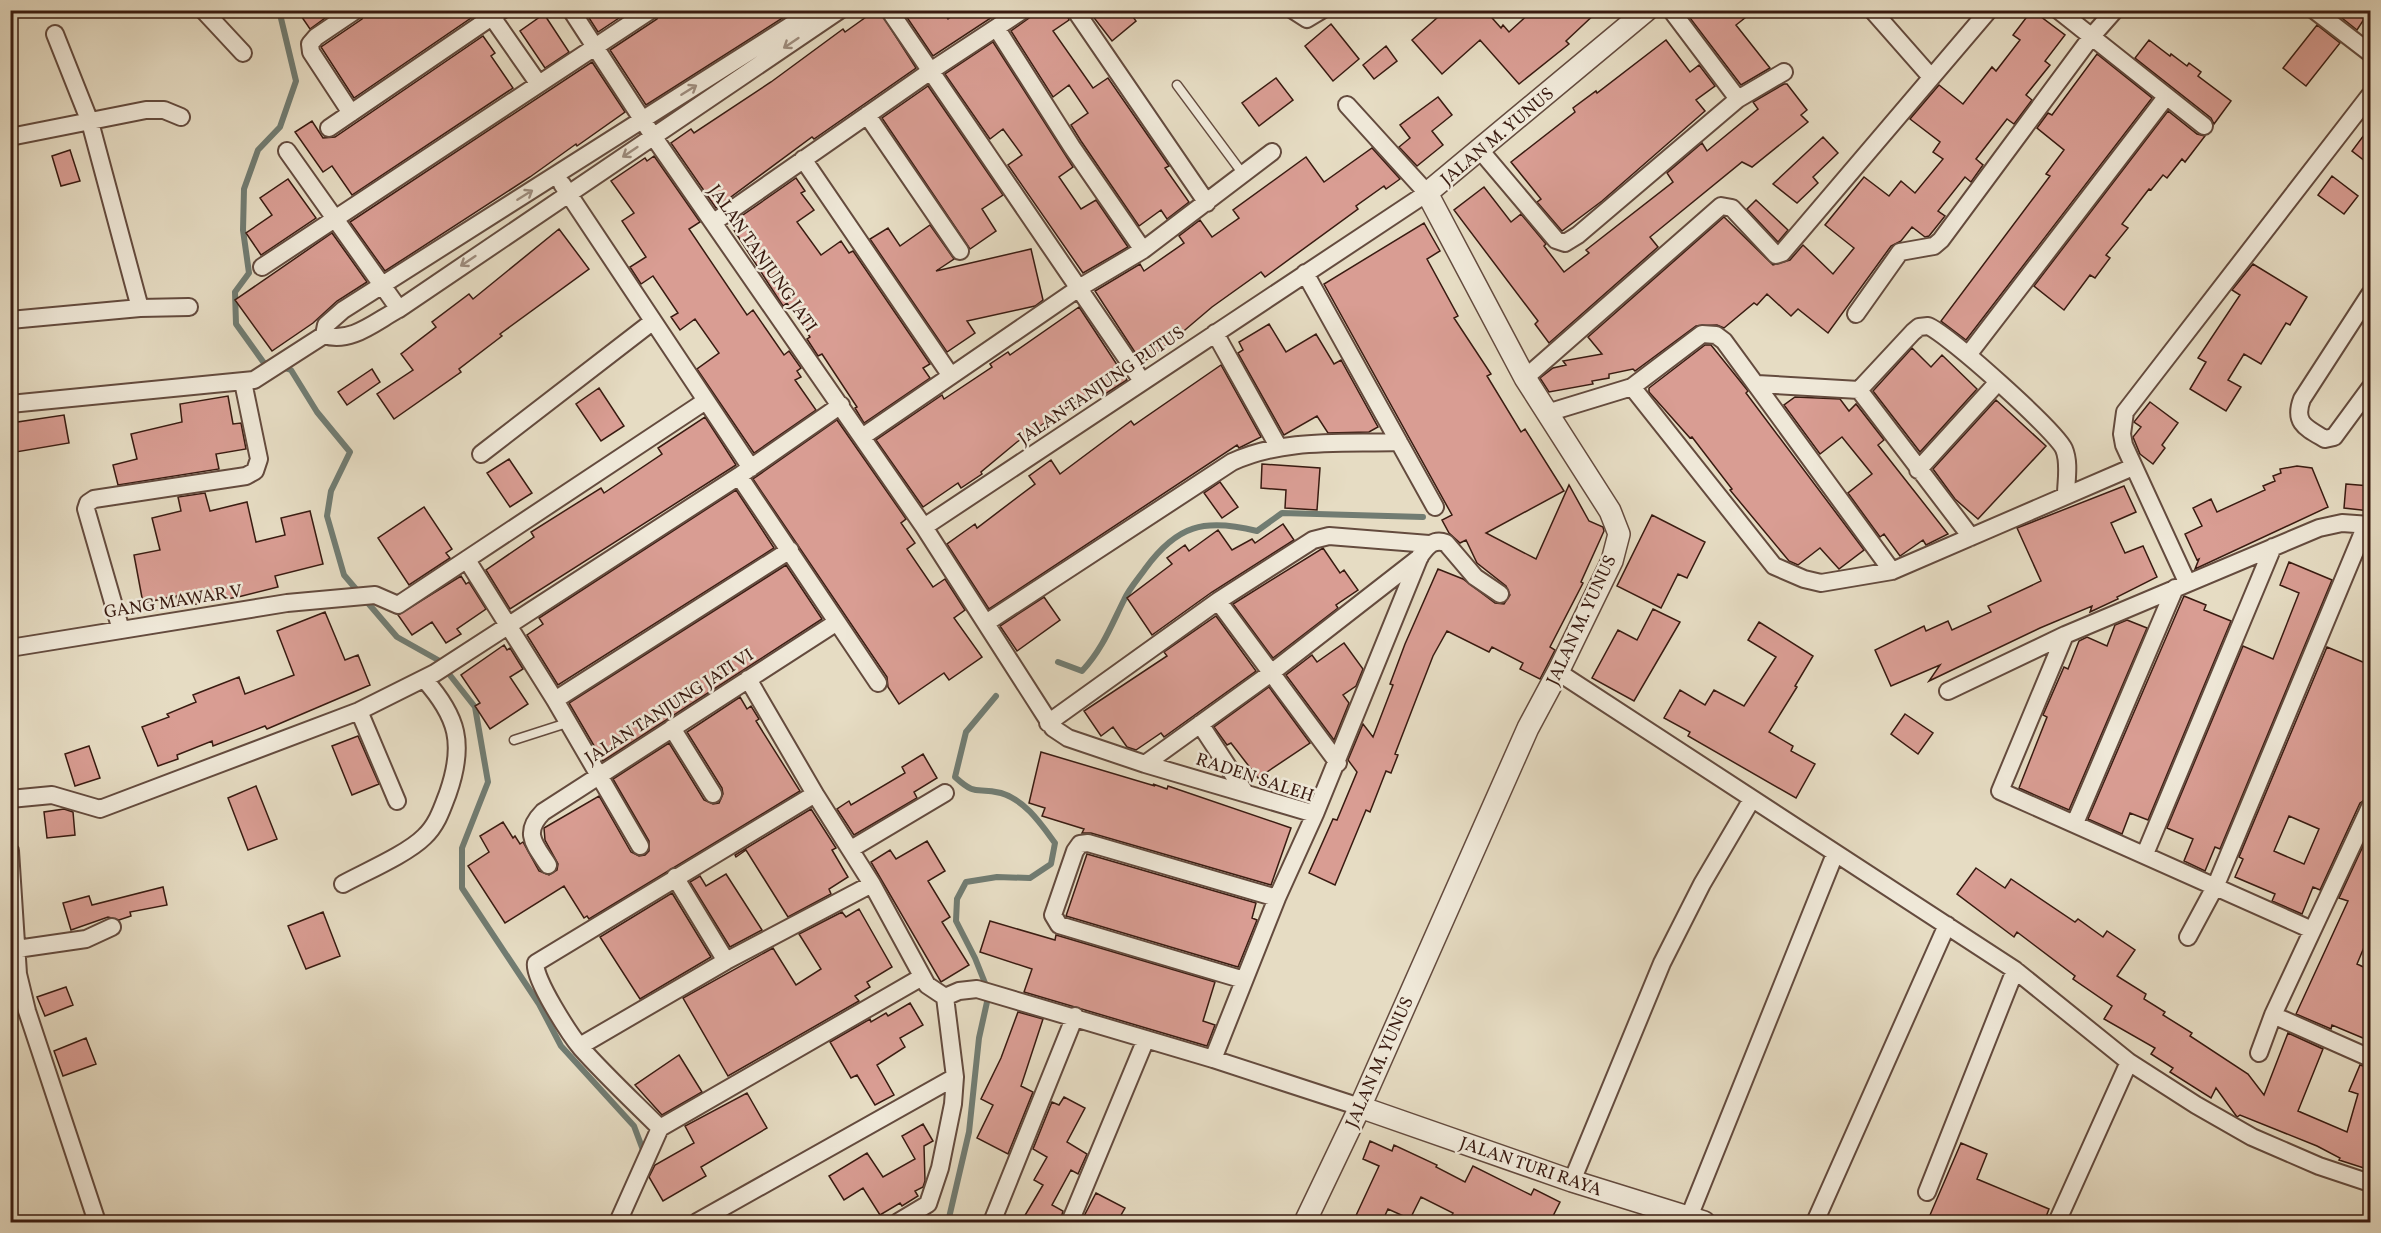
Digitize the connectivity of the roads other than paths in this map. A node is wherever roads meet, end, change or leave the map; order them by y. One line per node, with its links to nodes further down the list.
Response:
1 (203, 10): 24 (street)
2 (356, 10): 35 (street)
3 (571, 10): 23 (street, JALAN TANJUNG JATI)
4 (651, 10): 23 (street)
5 (815, 10): 38 (street, one-way to 5)
6 (840, 10): 42 (street, one-way to 42)
7 (889, 10): 26 (street)
8 (1023, 10): 20 (street)
9 (1075, 10): 52 (street)
10 (1293, 10): 11 (street)
11 (1322, 10)
12 (1647, 10): 44 (street, JALAN M. YUNUS)
13 (1671, 10): 33 (street)
14 (1872, 10): 28 (street)
15 (1989, 10): 28 (street)
16 (2058, 10): 22 (street)
17 (2115, 10): 22 (street)
18 (2314, 10): 25 (street)
19 (497, 14): 29 (street); 35 (street)
20 (997, 29): 26 (street); 56 (street)
21 (55, 34): 39 (street)
22 (2092, 36): 32 (street); 65 (street)
23 (594, 48): 29 (street); 38 (street, JALAN TANJUNG JATI)
24 (243, 53)
25 (2370, 53)
26 (932, 70): 36 (street); 60 (street)
27 (1784, 72): 33 (street)
28 (1931, 77): 72 (street)
29 (538, 83): 53 (street)
30 (1178, 85): 48 (lane)
31 (2370, 95): 88 (street)
32 (2166, 97): 40 (street); 70 (street)
33 (1738, 99): 44 (street)
34 (1347, 105): 50 (street)
35 (351, 113): 41 (street)
36 (867, 115): 47 (street); 55 (street)
37 (181, 117): 39 (street)
38 (642, 119): 42 (street, JALAN TANJUNG JATI); 49 (street)
39 (90, 122): 43 (street); 63 (street)
40 (2204, 126)
41 (329, 128)
42 (653, 136): 51 (street, one-way to 51); 54 (street, JALAN TANJUNG JATI)
43 (10, 137)
44 (1480, 150): 50 (street, JALAN M. YUNUS)
45 (287, 151): 53 (street)
46 (1272, 152): 48 (street)
47 (803, 159): 54 (street); 71 (street)
48 (1243, 174): 52 (street)
49 (556, 176): 51 (street); 59 (street, one-way to 49)
50 (1427, 193): 58 (street, JALAN TANJUNG PUTUS); 72 (street, JALAN M. YUNUS)
51 (568, 194): 64 (street, one-way to 64); 67 (street)
52 (1207, 203): 56 (street)
53 (334, 220): 57 (street); 59 (street)
54 (714, 222): 82 (street, JALAN TANJUNG JATI)
55 (960, 250)
56 (1143, 250): 60 (street)
57 (262, 267)
58 (1305, 273): 68 (street, JALAN TANJUNG PUTUS); 85 (street)
59 (381, 286): 64 (street); 69 (street)
60 (1079, 288): 71 (street); 73 (street)
61 (2370, 294): 79 (street)
62 (189, 307): 63 (street)
63 (140, 308): 66 (street)
64 (399, 309): 69 (street)
65 (1856, 314)
66 (10, 320)
67 (652, 322): 80 (street); 87 (street)
68 (1215, 333): 73 (street, JALAN TANJUNG PUTUS); 86 (street)
69 (324, 335): 74 (street)
70 (1968, 355): 75 (street); 78 (street)
71 (951, 376): 84 (street)
72 (1525, 378): 83 (street, JALAN M. YUNUS)
73 (1142, 381): 94 (street, JALAN TANJUNG PUTUS)
74 (243, 382): 81 (street); 107 (street)
75 (1998, 382): 89 (street); 91 (street)
76 (1757, 384): 77 (street); 78 (street); 100 (street)
77 (1632, 387): 83 (street); 100 (street)
78 (1859, 390): 89 (street)
79 (2368, 397)
80 (704, 402): 90 (street); 99 (street)
81 (10, 404)
82 (841, 405): 84 (street, JALAN TANJUNG JATI); 90 (street)
83 (1547, 413): 110 (street, JALAN M. YUNUS)
84 (862, 437): 94 (street, JALAN TANJUNG JATI)
85 (1399, 442): 86 (street); 92 (street)
86 (1278, 446): 105 (street)
87 (481, 454)
88 (2133, 467): 91 (street); 101 (street)
89 (1918, 470): 95 (street)
90 (745, 472): 97 (street); 106 (street)
91 (2066, 495): 95 (street)
92 (1435, 507)
93 (2368, 525): 96 (street); 145 (street)
94 (924, 527): 105 (street)
95 (1971, 537): 100 (street)
96 (2273, 547): 101 (street); 140 (street)
97 (790, 550): 104 (street); 116 (street)
98 (1425, 550): 102 (street); 103 (street); 111 (street); 123 (street)
99 (467, 560): 106 (street); 107 (street, GANG MAWAR V)
100 (1892, 571)
101 (2181, 585): 108 (street); 135 (street)
102 (1500, 594)
103 (1218, 601): 111 (street); 119 (street)
104 (837, 622): 113 (street, JALAN TANJUNG JATI VI); 114 (street)
105 (986, 623): 119 (street, RADEN SALEH)
106 (509, 625): 112 (street); 116 (street)
107 (121, 630): 109 (street, GANG MAWAR V)
108 (2065, 635): 115 (street); 135 (street)
109 (10, 648)
110 (1558, 672): 131 (street); 166 (street, JALAN M. YUNUS)
111 (1271, 674): 120 (street); 123 (street)
112 (430, 676): 117 (street); 143 (street)
113 (748, 679): 121 (street, JALAN TANJUNG JATI VI); 128 (street)
114 (878, 683)
115 (1947, 691)
116 (555, 700): 118 (street)
117 (359, 711): 130 (street); 132 (street)
118 (567, 723): 122 (lane); 125 (street)
119 (1048, 723): 124 (street, RADEN SALEH)
120 (1200, 724): 124 (street); 126 (street)
121 (672, 728): 125 (street, JALAN TANJUNG JATI VI); 127 (street)
122 (514, 740)
123 (1338, 763): 134 (street)
124 (1145, 764): 126 (street, RADEN SALEH)
125 (598, 775): 136 (street); 141 (street, JALAN TANJUNG JATI VI)
126 (1244, 792): 134 (street, RADEN SALEH)
127 (713, 794)
128 (815, 794): 137 (street); 142 (street)
129 (945, 794): 137 (street)
130 (10, 799)
131 (1752, 799): 139 (street); 168 (street)
132 (397, 801)
133 (2370, 807): 149 (street)
134 (1316, 814): 146 (street, RADEN SALEH)
135 (2075, 823): 140 (street)
136 (640, 846)
137 (851, 849): 144 (street)
138 (10, 851): 151 (street)
139 (1835, 854): 147 (street); 171 (street)
140 (2145, 854): 145 (street)
141 (548, 865)
142 (675, 877): 152 (street); 160 (street)
143 (343, 884)
144 (872, 884): 152 (street); 154 (street)
145 (2216, 885): 149 (street); 150 (street)
146 (1277, 898): 155 (street, RADEN SALEH); 155 (street)
147 (1947, 925): 153 (street); 179 (street)
148 (112, 927): 151 (street)
149 (2312, 930): 157 (street)
150 (2188, 937)
151 (13, 949): 172 (street)
152 (726, 961): 160 (street)
153 (2015, 970): 164 (street); 170 (street)
154 (922, 977): 156 (street); 167 (street)
155 (1244, 980): 163 (street, RADEN SALEH)
156 (945, 997): 158 (street); 165 (street)
157 (2273, 1015): 161 (street); 162 (street)
158 (1075, 1016): 159 (street); 176 (street)
159 (1146, 1040): 163 (street); 177 (street)
160 (580, 1046): 167 (street)
161 (2259, 1053)
162 (2370, 1058)
163 (1213, 1059): 166 (street)
164 (2129, 1062): 169 (street); 180 (street)
165 (955, 1077): 174 (street); 175 (street)
166 (1360, 1107): 168 (street, JALAN TURI RAYA); 178 (street, JALAN M. YUNUS)
167 (660, 1128): 173 (street)
168 (1572, 1181): 171 (street, JALAN TURI RAYA)
169 (2370, 1183)
170 (1927, 1192)
171 (1693, 1221)
172 (97, 1222)
173 (618, 1222)
174 (697, 1222)
175 (898, 1222)
176 (992, 1222)
177 (1070, 1222)
178 (1305, 1222)
179 (1815, 1222)
180 (2057, 1222)

